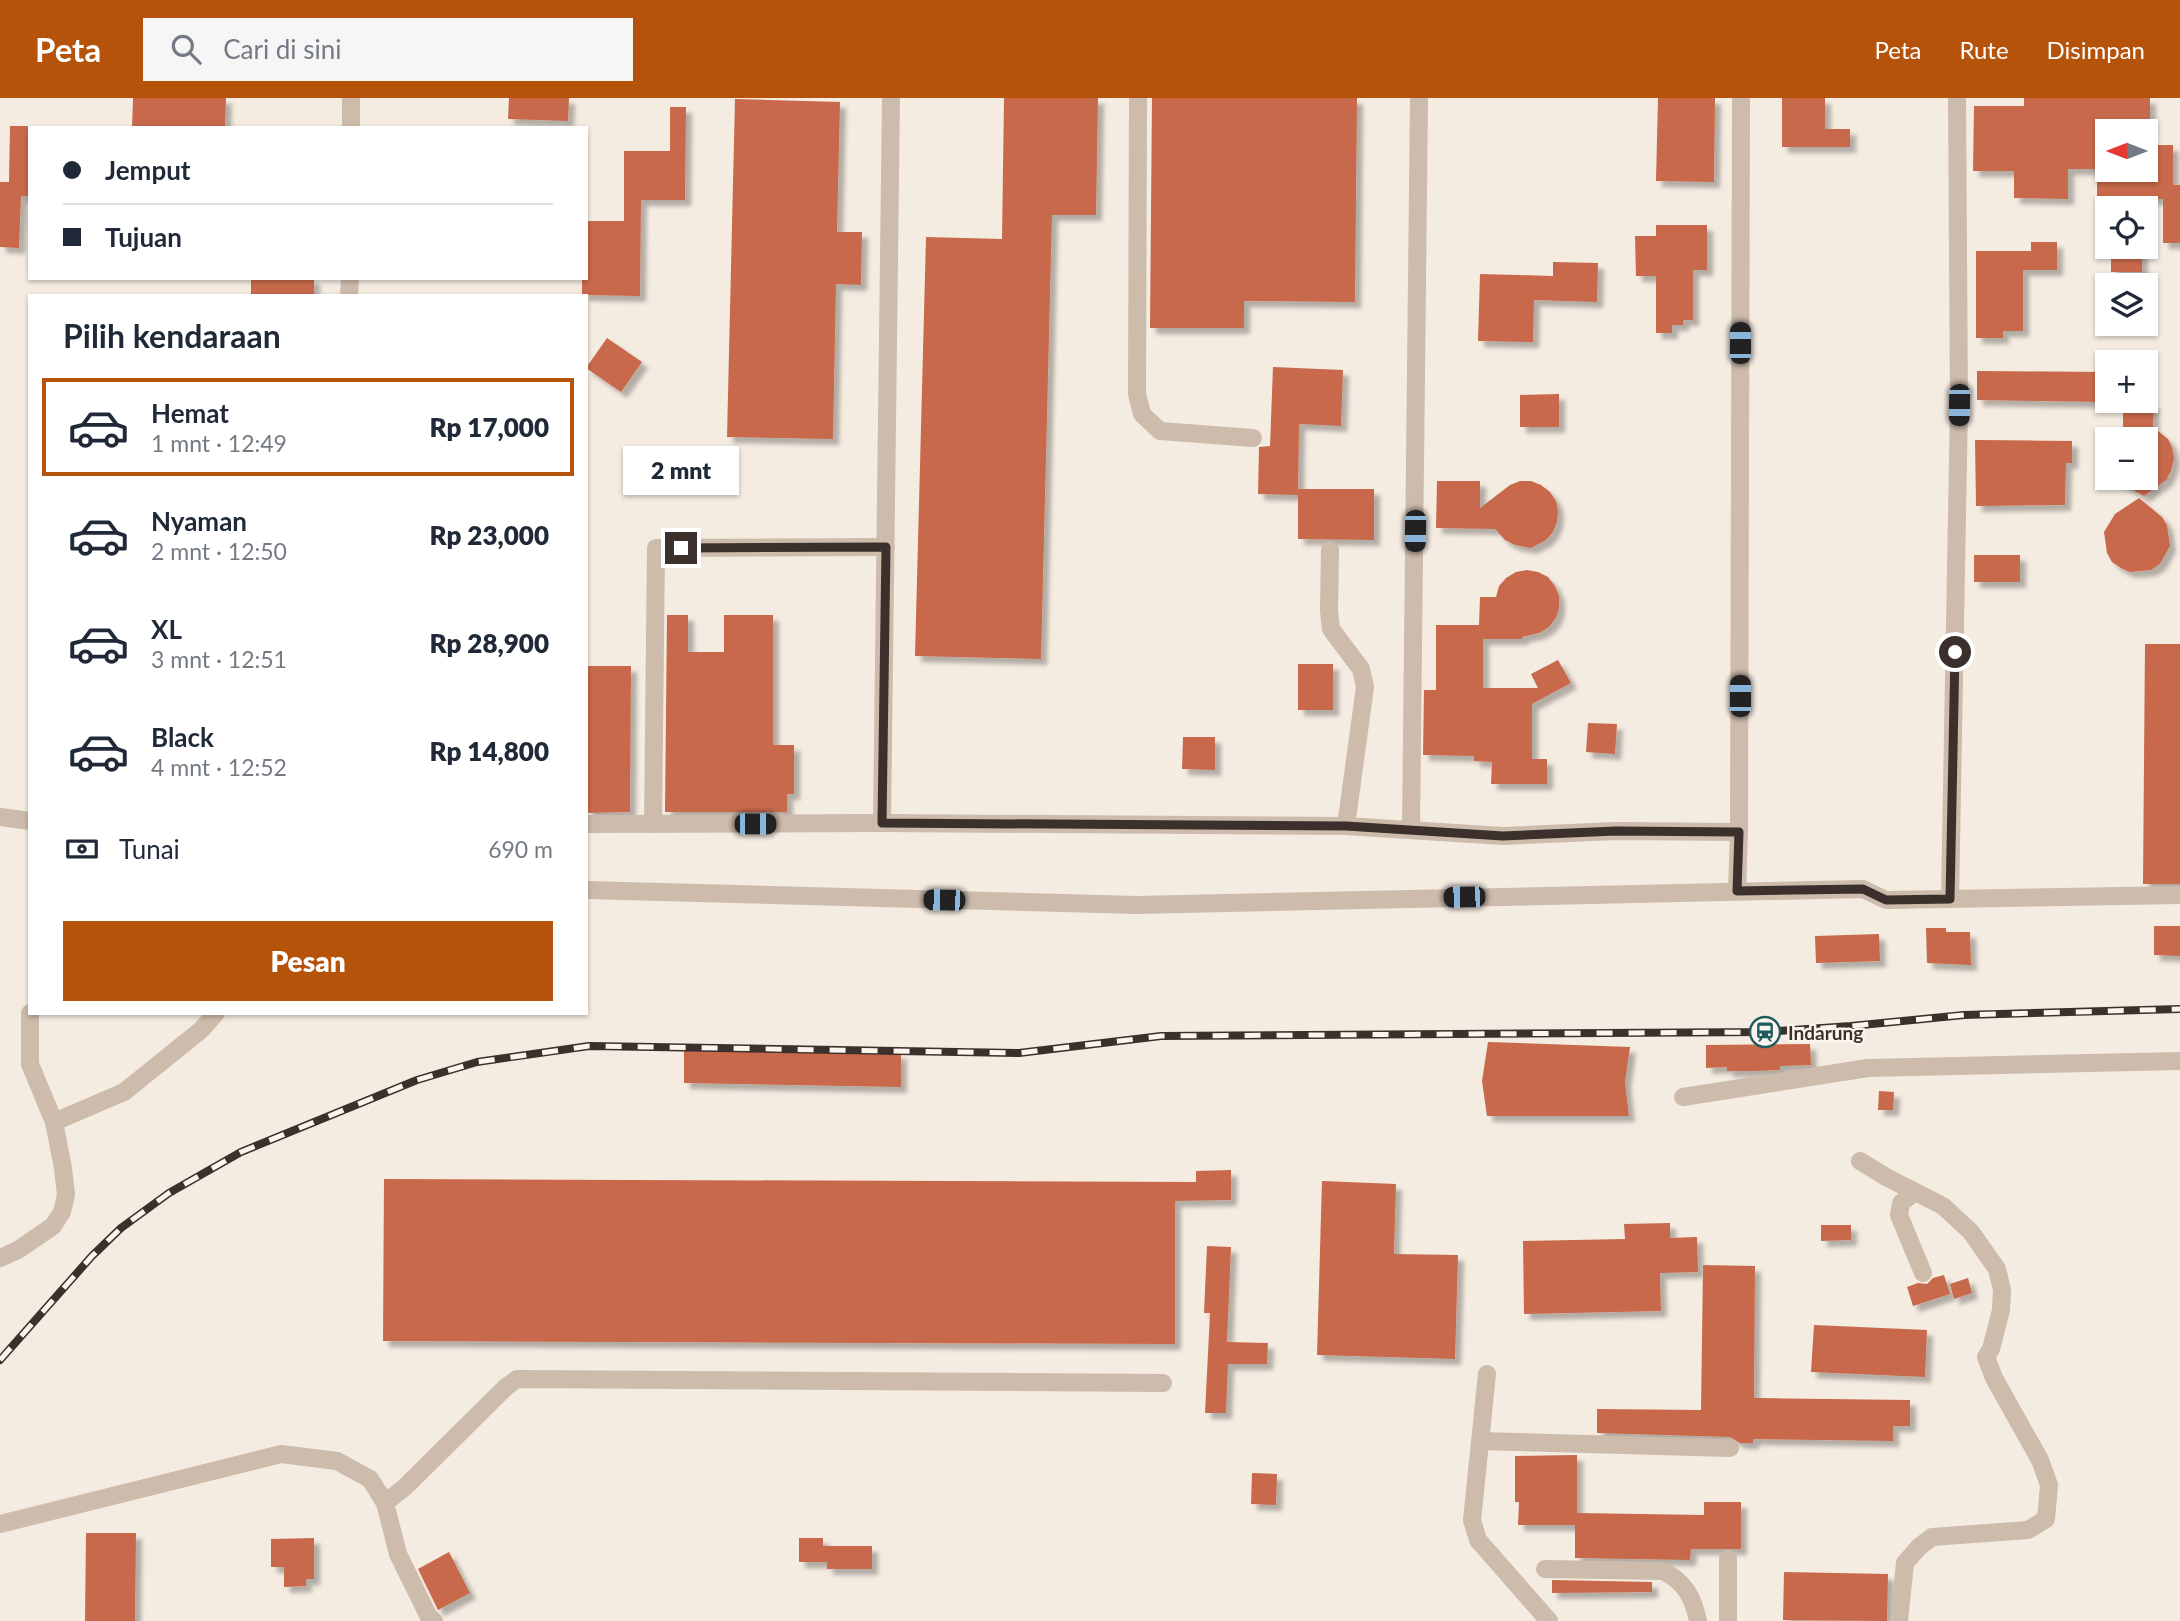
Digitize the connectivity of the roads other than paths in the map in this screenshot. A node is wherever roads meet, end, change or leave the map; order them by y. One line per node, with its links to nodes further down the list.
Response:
1 (351, 98): 7 (lane)
2 (891, 98): 9 (lane)
3 (1138, 98): 8 (lane)
4 (1419, 98): 17 (lane)
5 (1741, 98): 18 (lane)
6 (1956, 98): 22 (lane)
7 (351, 126)
8 (1252, 438)
9 (886, 547): 13 (lane); 15 (lane)
10 (1330, 550): 16 (lane)
11 (0, 817): 12 (lane)
12 (28, 821)
13 (882, 823): 15 (lane); 16 (lane)
14 (588, 824): 15 (lane)
15 (653, 824)
16 (1346, 826): 17 (lane)
17 (1411, 829): 18 (lane)
18 (1739, 832): 20 (lane)
19 (588, 890): 20 (lane)
20 (1737, 891): 22 (lane)
21 (2180, 895): 22 (lane)
22 (1950, 899)
23 (30, 1015): 27 (lane)
24 (214, 1015): 27 (lane)
25 (2180, 1061): 26 (lane)
26 (1683, 1097)
27 (54, 1122): 30 (lane)
28 (1860, 1161): 29 (lane)
29 (1915, 1192): 31 (lane); 44 (lane)
30 (0, 1258)
31 (1923, 1273)
32 (1487, 1374): 34 (lane)
33 (1163, 1383): 36 (lane)
34 (1480, 1441): 35 (lane); 41 (lane)
35 (1730, 1447)
36 (385, 1503): 37 (lane); 40 (lane)
37 (0, 1524)
38 (1728, 1559): 43 (lane)
39 (1545, 1569): 42 (lane)
40 (434, 1621)
41 (1549, 1621)
42 (1698, 1621)
43 (1728, 1621)
44 (1899, 1621)

